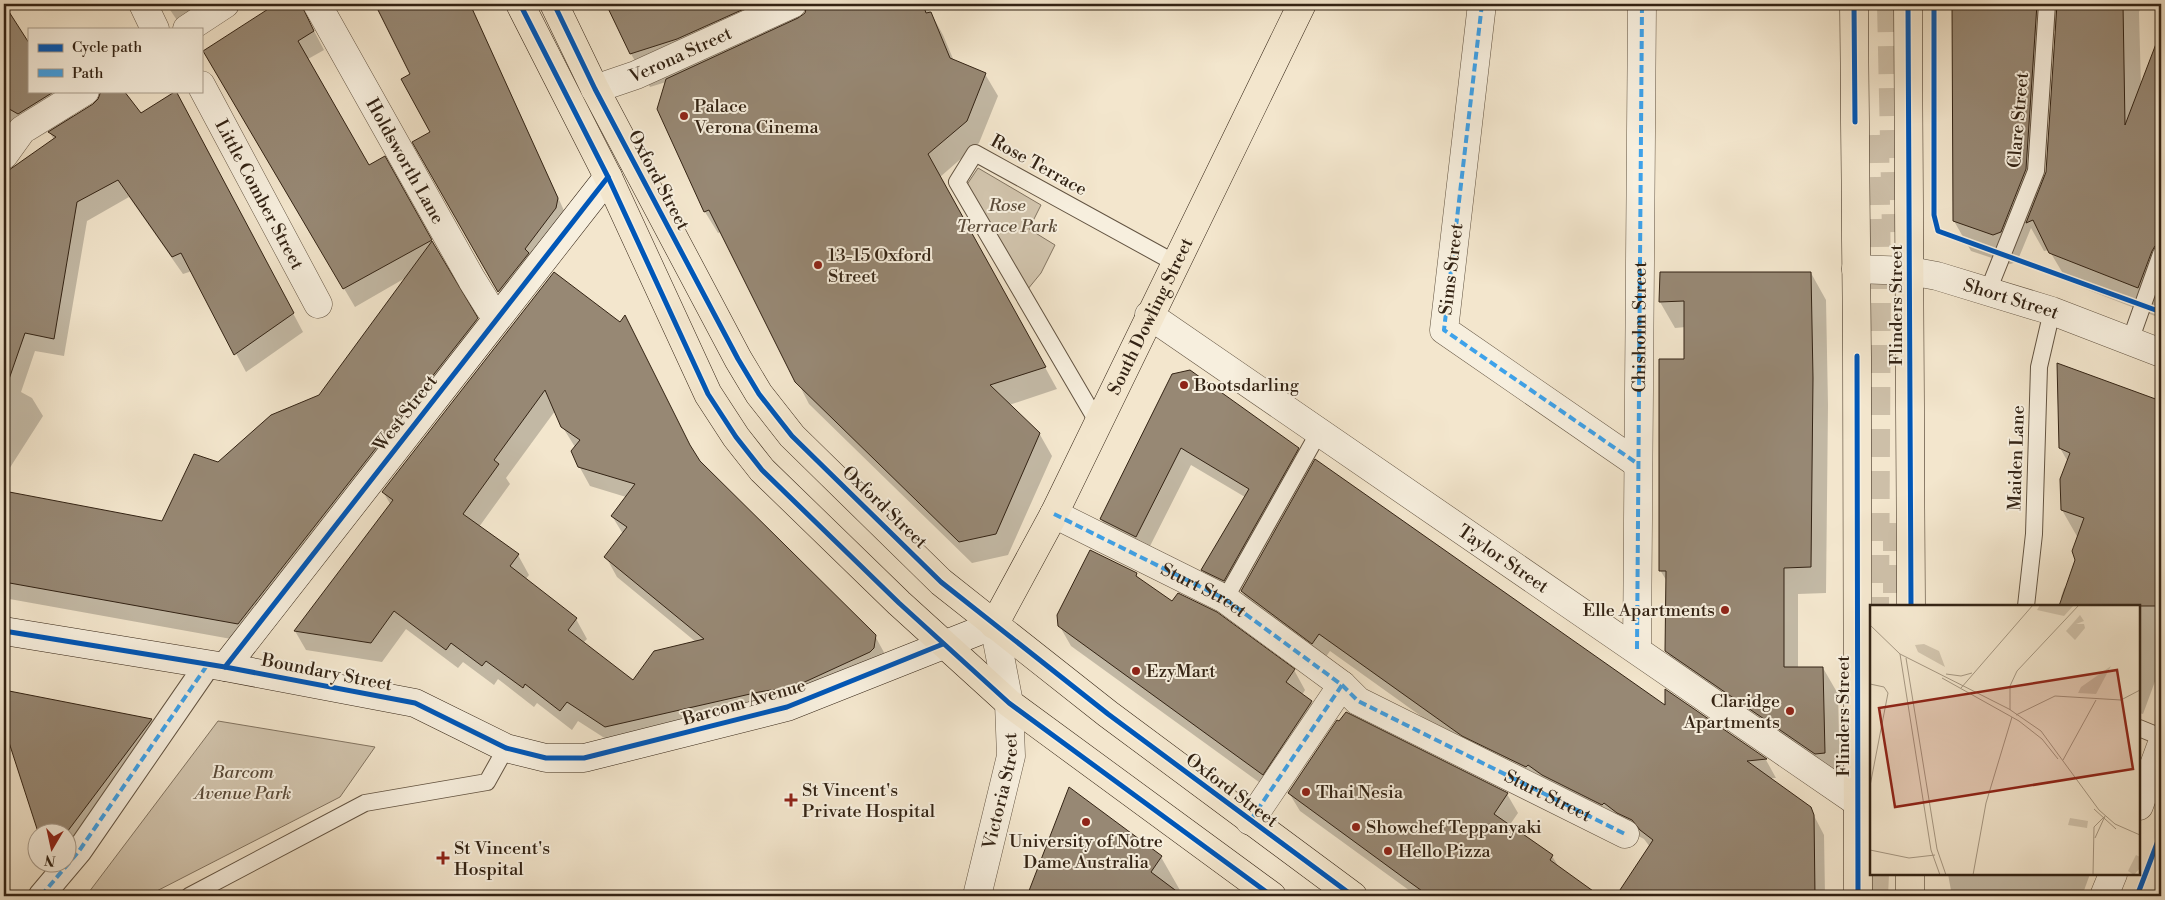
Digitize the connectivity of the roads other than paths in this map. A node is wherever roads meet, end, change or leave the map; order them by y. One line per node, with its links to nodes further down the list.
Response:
1 (143, 4): 13 (street)
2 (224, 4): 14 (street)
3 (317, 4): 27 (street, Holdsworth Lane)
4 (520, 4): 19 (main road)
5 (554, 4): 16 (main road, Oxford Street)
6 (792, 4): 16 (street, Verona Street)
7 (1302, 4): 21 (main road, South Dowling Street)
8 (1482, 4): 33 (street, Sims Street)
9 (1642, 4): 33 (street, Chisholm Street)
10 (1854, 4): 22 (main road, Flinders Street)
11 (1908, 4): 23 (main road, Flinders Street)
12 (2047, 4): 24 (lane, Clare Street)
13 (155, 28)
14 (188, 28)
15 (202, 87): 25 (street, Little Comber Street)
16 (595, 89): 38 (main road, Oxford Street)
17 (83, 92): 18 (street)
18 (4, 155)
19 (608, 177): 27 (street, West Street); 40 (main road)
20 (2161, 254): 29 (lane)
21 (1175, 263): 28 (main road, South Dowling Street); 31 (lane, Rose Terrace)
22 (1856, 269): 23 (street, Short Street); 50 (main road, Flinders Street)
23 (1910, 271): 24 (street, Short Street); 36 (main road, Flinders Street)
24 (1988, 291): 26 (street, Short Street)
25 (318, 304)
26 (2052, 311): 29 (street, Short Street); 37 (lane, Maiden Lane)
27 (500, 314): 42 (street, West Street)
28 (1149, 315): 31 (main road, South Dowling Street); 32 (street, Taylor Street)
29 (2130, 341): 30 (street, Short Street)
30 (2161, 353)
31 (1098, 423): 34 (main road, South Dowling Street)
32 (1319, 432): 35 (lane); 41 (street, Taylor Street)
33 (1638, 464): 41 (street, Chisholm Street)
34 (1054, 514): 35 (street, Sturt Street); 38 (main road, South Dowling Street)
35 (1225, 599): 43 (street, Sturt Street)
36 (1911, 605)
37 (2026, 605)
38 (994, 625): 40 (street, Barcom Avenue); 44 (street, Victoria Street); 52 (main road, Oxford Street)
39 (4, 632): 42 (street, Boundary Street)
40 (943, 644): 44 (main road); 49 (street, Barcom Avenue)
41 (1637, 649): 50 (street, Taylor Street)
42 (216, 666): 48 (street, Boundary Street); 56 (street)
43 (1342, 685): 52 (street); 53 (street, Sturt Street)
44 (1009, 703): 58 (street, Victoria Street); 59 (main road)
45 (2140, 728): 46 (lane)
46 (2161, 737)
47 (2161, 746): 51 (street)
48 (506, 748): 49 (street, Boundary Street); 57 (lane)
49 (546, 758)
50 (1857, 802): 61 (main road, Flinders Street)
51 (2140, 803)
52 (1250, 821): 60 (main road, Oxford Street)
53 (1625, 834)
54 (1910, 875): 62 (main road)
55 (2113, 875): 63 (street)
56 (41, 896)
57 (189, 896)
58 (977, 896)
59 (1272, 896)
60 (1352, 896)
61 (1858, 896)
62 (1910, 896)
63 (2104, 896)

